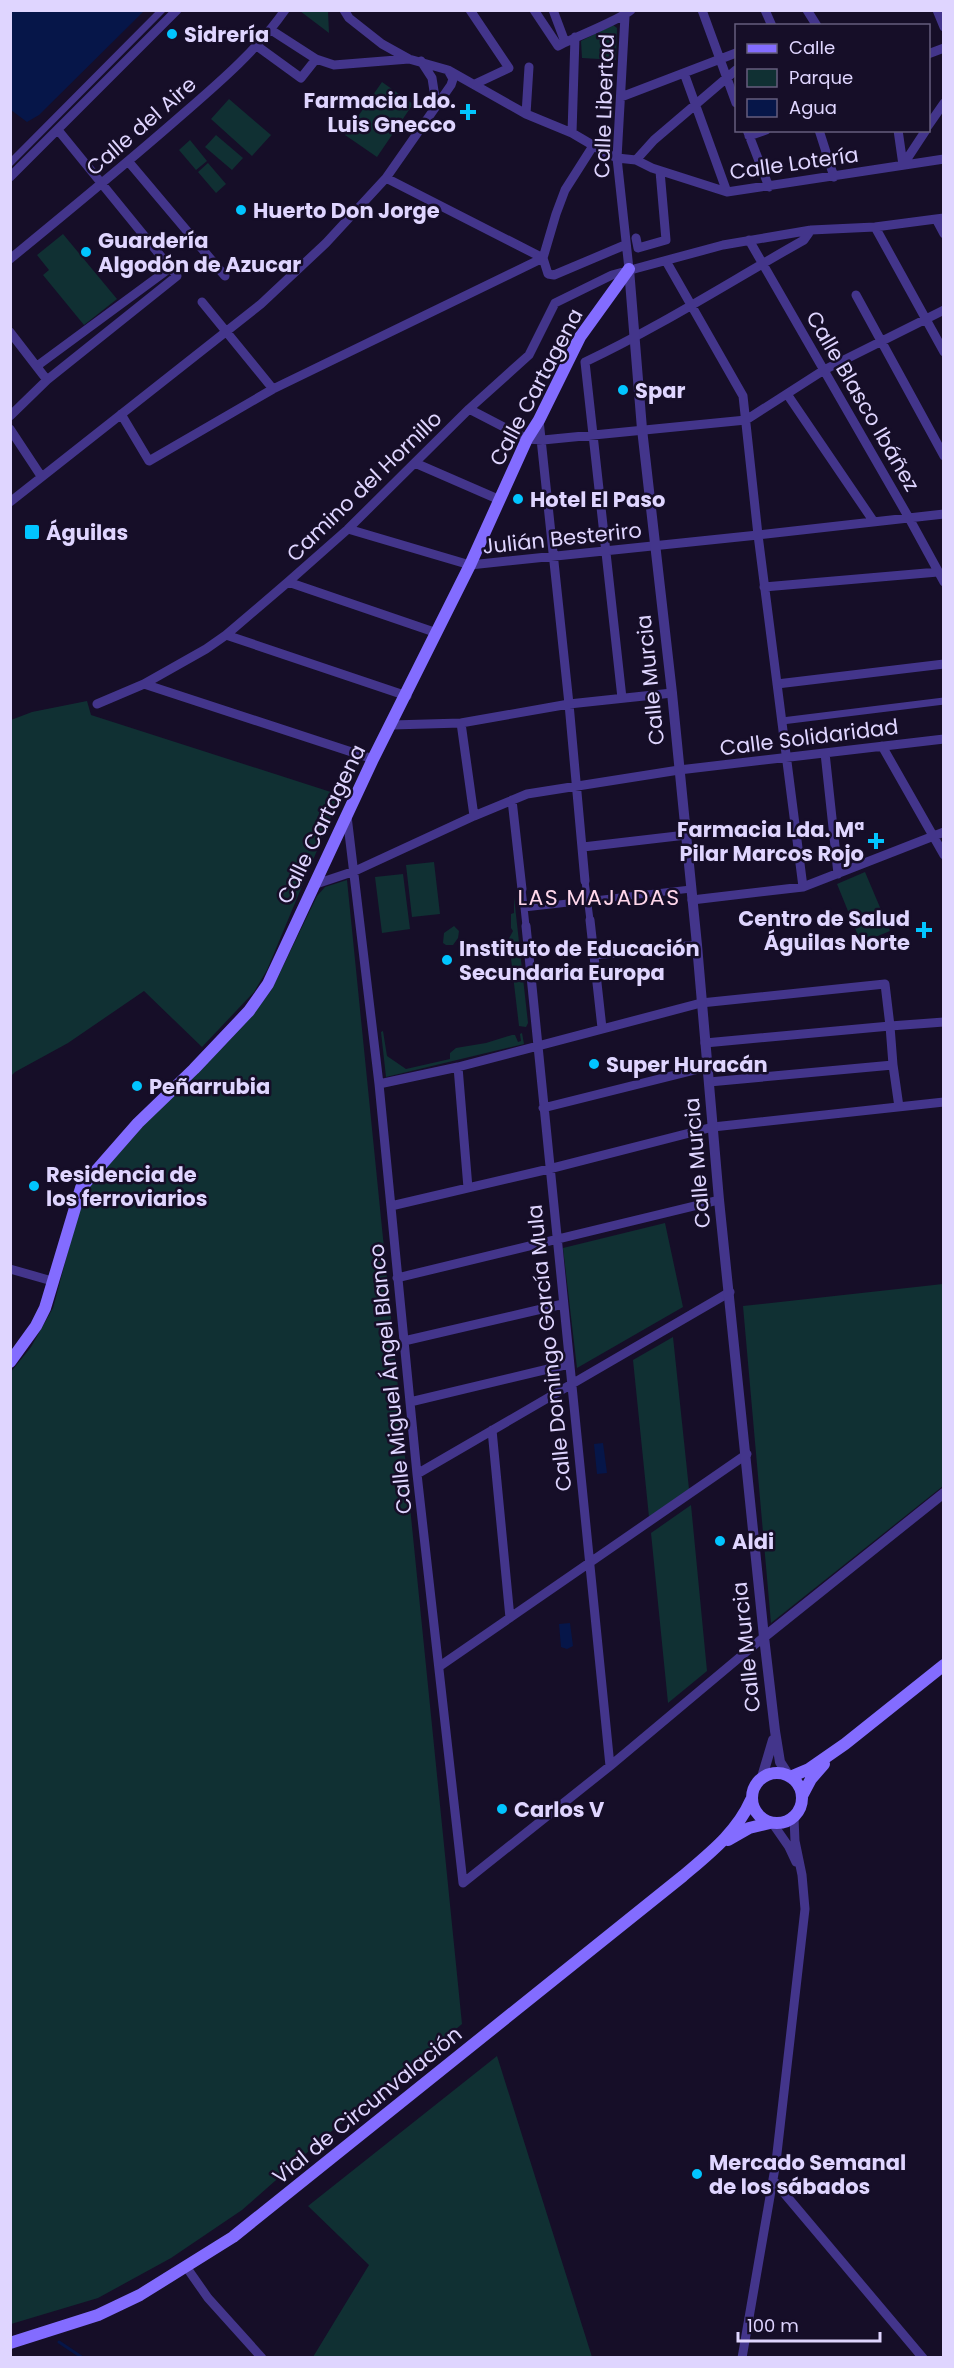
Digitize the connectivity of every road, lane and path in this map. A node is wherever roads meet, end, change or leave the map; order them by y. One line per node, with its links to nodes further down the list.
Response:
1 (162, 10): 52 (street)
2 (177, 10): 41 (street)
3 (285, 10): 17 (street, Calle del Aire)
4 (344, 10): 23 (street)
5 (470, 10): 32 (street)
6 (534, 10): 19 (street)
7 (552, 10): 19 (street)
8 (702, 10): 24 (street)
9 (765, 10): 14 (street)
10 (807, 10): 15 (street)
11 (937, 10): 16 (street)
12 (628, 13): 13 (street); 34 (street, Calle Libertad)
13 (611, 15): 18 (street)
14 (771, 24)
15 (815, 24)
16 (944, 27)
17 (272, 30): 20 (street, Calle del Aire); 22 (street)
18 (575, 37): 19 (street); 45 (street)
19 (562, 44)
20 (257, 46): 22 (street); 51 (street, Calle del Aire)
21 (735, 53): 24 (street)
22 (316, 59): 23 (street)
23 (409, 59): 25 (street)
24 (720, 59): 29 (street); 30 (street)
25 (421, 61): 27 (street); 31 (street)
26 (529, 67): 39 (street)
27 (445, 69): 31 (street); 32 (street); 33 (street)
28 (735, 71): 30 (street)
29 (684, 73): 34 (street); 38 (street)
30 (727, 79): 35 (street); 38 (street)
31 (433, 81): 33 (street); 37 (street)
32 (472, 83): 33 (street); 39 (street)
33 (450, 86): 37 (street)
34 (621, 98): 48 (street, Calle Libertad)
35 (735, 100)
36 (944, 103): 40 (street)
37 (436, 104): 57 (street)
38 (695, 105): 50 (street); 60 (street)
39 (526, 114): 45 (street)
40 (930, 123)
41 (58, 130): 55 (street); 58 (street)
42 (820, 132): 56 (street)
43 (898, 132): 53 (street)
44 (925, 132): 53 (street)
45 (572, 133): 47 (street)
46 (748, 133): 59 (street)
47 (593, 146): 48 (street); 68 (street)
48 (617, 158): 50 (street); 67 (street, Calle Libertad)
49 (944, 159): 53 (street, Calle Lotería)
50 (636, 160): 54 (street, Calle Lotería)
51 (128, 161): 58 (street, Calle del Aire); 74 (street)
52 (10, 164)
53 (903, 165): 56 (street, Calle Lotería)
54 (656, 170): 60 (street, Calle Lotería); 65 (street)
55 (10, 177)
56 (834, 177): 59 (street, Calle Lotería)
57 (386, 178): 68 (street); 80 (street)
58 (104, 183): 69 (street, Calle del Aire); 72 (street)
59 (769, 187): 60 (street, Calle Lotería)
60 (727, 192)
61 (940, 219): 62 (street, Camino del Hornillo); 64 (street)
62 (875, 227): 63 (street, Camino del Hornillo); 79 (street)
63 (811, 230): 66 (street, Camino del Hornillo); 71 (street)
64 (944, 234)
65 (636, 238)
66 (749, 240): 70 (street, Camino del Hornillo); 71 (street, Calle Blasco Ibáñez)
67 (626, 245): 68 (street); 73 (street, Calle Libertad)
68 (543, 258): 90 (street)
69 (10, 259)
70 (666, 261): 73 (street, Camino del Hornillo); 77 (street)
71 (762, 264): 77 (street); 88 (street, Calle Blasco Ibáñez)
72 (170, 268): 87 (street); 89 (street)
73 (629, 269): 82 (street, Calle Murcia); 84 (main road, Calle Cartagena); 92 (street, Camino del Hornillo)
74 (225, 276)
75 (856, 295): 83 (street)
76 (202, 302): 80 (street)
77 (692, 306): 82 (street); 96 (street)
78 (944, 310): 79 (street)
79 (925, 319): 83 (street); 85 (street)
80 (225, 331): 90 (street); 93 (street)
81 (10, 332): 87 (street)
82 (635, 338): 86 (street); 98 (street, Calle Murcia)
83 (881, 341): 88 (street); 102 (street)
84 (575, 350): 86 (street); 95 (main road, Calle Cartagena)
85 (944, 352)
86 (585, 362): 99 (street)
87 (37, 366): 89 (street)
88 (824, 370): 91 (street); 108 (street, Calle Blasco Ibáñez)
89 (47, 380): 94 (street)
90 (273, 389): 93 (street)
91 (787, 394): 96 (street); 109 (street)
92 (470, 409): 100 (street); 103 (street, Camino del Hornillo)
93 (121, 414): 104 (street)
94 (10, 416)
95 (539, 420): 100 (main road, Calle Cartagena); 101 (street)
96 (746, 420): 98 (street); 111 (street)
97 (10, 429): 104 (street)
98 (642, 429): 99 (street); 112 (street, Calle Murcia)
99 (594, 434): 101 (street); 113 (street)
100 (527, 439): 101 (street); 105 (main road, Calle Cartagena)
101 (543, 440): 114 (street)
102 (944, 456)
103 (415, 463): 105 (street); 110 (street, Camino del Hornillo)
104 (41, 476): 106 (street)
105 (500, 500): 115 (main road, Calle Cartagena)
106 (10, 502)
107 (944, 514): 108 (street, Julián Besteriro)
108 (909, 518): 109 (street, Julián Besteriro); 116 (street, Calle Blasco Ibáñez)
109 (874, 522): 111 (street, Julián Besteriro)
110 (348, 529): 115 (street); 117 (street, Camino del Hornillo)
111 (758, 535): 112 (street, Julián Besteriro); 119 (street)
112 (657, 547): 113 (street, Julián Besteriro); 125 (street, Calle Murcia)
113 (605, 551): 114 (street, Julián Besteriro); 127 (street)
114 (555, 556): 115 (street, Julián Besteriro); 130 (street)
115 (470, 565): 120 (main road, Calle Cartagena)
116 (938, 572): 118 (street, Calle Blasco Ibáñez); 119 (street)
117 (288, 582): 120 (street); 121 (street, Camino del Hornillo)
118 (944, 582)
119 (764, 587): 124 (street)
120 (437, 633): 126 (main road, Calle Cartagena)
121 (226, 635): 123 (street, Camino del Hornillo); 126 (street)
122 (944, 664): 124 (street)
123 (144, 684): 129 (street, Camino del Hornillo); 138 (street)
124 (777, 684): 131 (street)
125 (672, 693): 127 (street); 139 (street, Calle Murcia)
126 (407, 696): 133 (main road, Calle Cartagena)
127 (621, 698): 130 (street)
128 (944, 701): 131 (street)
129 (97, 704)
130 (569, 704): 132 (street); 140 (street)
131 (782, 721): 137 (street)
132 (461, 723): 133 (street); 143 (street)
133 (392, 725): 138 (main road, Calle Cartagena)
134 (944, 739): 135 (street, Calle Solidaridad)
135 (882, 746): 136 (street, Calle Solidaridad); 146 (street)
136 (825, 753): 137 (street, Calle Solidaridad); 150 (street)
137 (787, 758): 139 (street, Calle Solidaridad); 153 (street)
138 (374, 759): 142 (main road, Calle Cartagena)
139 (679, 770): 140 (street, Calle Solidaridad); 145 (street, Calle Murcia)
140 (576, 787): 141 (street, Calle Solidaridad); 147 (street)
141 (512, 800): 143 (street, Calle Solidaridad); 154 (street)
142 (347, 816): 149 (street, Calle Miguel Ángel Blanco); 152 (main road, Calle Cartagena)
143 (474, 816): 149 (street, Calle Solidaridad)
144 (944, 832): 146 (street)
145 (686, 835): 147 (street); 155 (street, Calle Murcia)
146 (933, 836): 148 (street); 150 (street)
147 (583, 847): 151 (street)
148 (944, 855)
149 (355, 871): 152 (street, Calle Solidaridad); 172 (street, Calle Miguel Ángel Blanco)
150 (838, 874): 153 (street)
151 (585, 881): 156 (street)
152 (313, 885): 184 (main road, Calle Cartagena)
153 (803, 887): 155 (street)
154 (522, 889): 157 (street)
155 (691, 895): 156 (street); 160 (street, Calle Murcia)
156 (587, 901): 157 (street); 158 (street)
157 (524, 908): 159 (street)
158 (590, 920): 161 (street)
159 (525, 926): 167 (street, Calle Domingo García Mula)
160 (697, 945): 161 (street); 162 (street, Calle Murcia)
161 (594, 955): 165 (street)
162 (701, 1003): 164 (street); 165 (street); 166 (street, Calle Murcia)
163 (944, 1022): 164 (street)
164 (890, 1026): 166 (street); 168 (street)
165 (602, 1028): 167 (street)
166 (705, 1043): 170 (street, Calle Murcia)
167 (537, 1045): 169 (street); 175 (street, Calle Domingo García Mula)
168 (893, 1065): 171 (street); 174 (street)
169 (458, 1067): 172 (street); 178 (street)
170 (707, 1067): 171 (street, Calle Murcia); 175 (street)
171 (709, 1082): 176 (street, Calle Murcia)
172 (379, 1084): 180 (street, Calle Miguel Ángel Blanco)
173 (944, 1102): 174 (street)
174 (898, 1107): 176 (street)
175 (543, 1108): 177 (street, Calle Domingo García Mula)
176 (712, 1127): 177 (street); 179 (street, Calle Murcia)
177 (549, 1169): 178 (street); 181 (street, Calle Domingo García Mula)
178 (468, 1188): 180 (street)
179 (719, 1200): 181 (street); 185 (street, Calle Murcia)
180 (391, 1206): 183 (street, Calle Miguel Ángel Blanco)
181 (557, 1241): 183 (street); 186 (street, Calle Domingo García Mula)
182 (10, 1269): 184 (street)
183 (397, 1278): 187 (street, Calle Miguel Ángel Blanco)
184 (52, 1281): 188 (main road, Calle Cartagena)
185 (730, 1292): 190 (street); 193 (street, Calle Murcia)
186 (563, 1304): 187 (street); 189 (street, Calle Domingo García Mula)
187 (404, 1341): 191 (street, Calle Miguel Ángel Blanco)
188 (10, 1362)
189 (569, 1364): 190 (street, Calle Domingo García Mula); 191 (street)
190 (571, 1384): 192 (street); 196 (street, Calle Domingo García Mula)
191 (410, 1402): 194 (street, Calle Miguel Ángel Blanco)
192 (492, 1430): 194 (street); 197 (street)
193 (747, 1454): 196 (street); 198 (street, Calle Murcia)
194 (417, 1474): 200 (street, Calle Miguel Ángel Blanco)
195 (944, 1493): 198 (street)
196 (590, 1564): 197 (street); 203 (street, Calle Domingo García Mula)
197 (510, 1618): 200 (street)
198 (764, 1637): 201 (street, Calle Murcia); 203 (street)
199 (944, 1665): 202 (main road)
200 (440, 1666): 203 (street, Calle Miguel Ángel Blanco)
201 (775, 1731): 204 (street, Calle Murcia); 205 (street, Calle Murcia)
202 (844, 1744): 204 (main road); 206 (main road)
203 (610, 1766)
204 (789, 1776): 205 (main road); 206 (main road)
205 (762, 1777): 207 (main road)
206 (802, 1796): 208 (main road)
207 (751, 1800): 209 (main road); 210 (main road, Vial de Circunvalación)
208 (794, 1818): 209 (main road); 211 (street)
209 (772, 1824): 210 (main road, Vial de Circunvalación); 211 (street)
210 (717, 1847): 213 (main road, Vial de Circunvalación)
211 (802, 1875): 212 (street)
212 (773, 2180): 216 (street); 217 (street)
213 (187, 2268): 214 (main road, Vial de Circunvalación); 215 (street)
214 (10, 2343)
215 (262, 2358)
216 (742, 2358)
217 (923, 2358)

